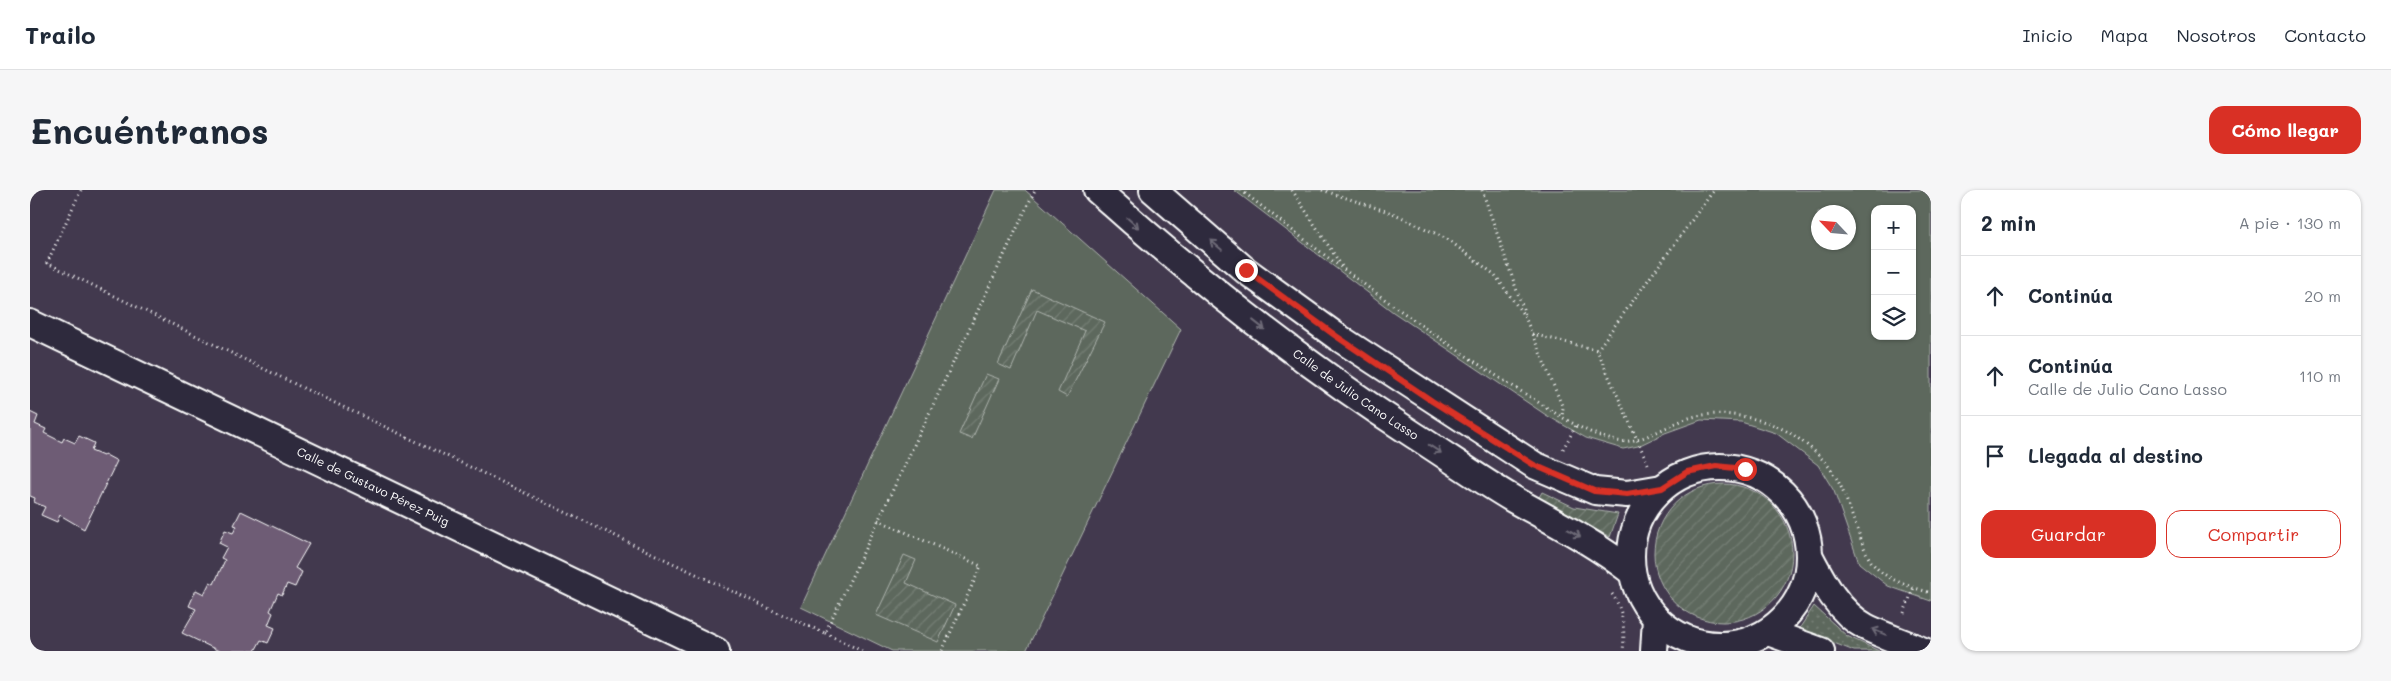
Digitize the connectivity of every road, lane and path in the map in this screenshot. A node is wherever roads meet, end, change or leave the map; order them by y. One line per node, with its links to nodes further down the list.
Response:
1 (81, 190): 28 (path)
2 (1036, 190): 19 (path)
3 (1097, 190): 21 (street, Calle de Julio Cano Lasso, one-way to 21)
4 (1153, 190): 18 (street, one-way to 4)
5 (1241, 190): 10 (path)
6 (1292, 190): 10 (path)
7 (1322, 190): 12 (path)
8 (1482, 190): 12 (path)
9 (1714, 190): 13 (path)
10 (1345, 270): 14 (path)
11 (30, 323): 30 (street, Calle de Gustavo Pérez Puig)
12 (1532, 334): 13 (path); 14 (path)
13 (1598, 350): 16 (path)
14 (1562, 417): 15 (path)
15 (1577, 424): 16 (path); 17 (path)
16 (1636, 439): 18 (path); 23 (path)
17 (1561, 452)
18 (1662, 488): 20 (street); 21 (street)
19 (878, 520): 28 (path); 32 (path)
20 (1810, 557): 27 (street); 36 (street, one-way to 20)
21 (1632, 572): 25 (street)
22 (1607, 587): 33 (path)
23 (1914, 588): 24 (path); 26 (path)
24 (1931, 594)
25 (1656, 618): 29 (street); 34 (street)
26 (1901, 621)
27 (1768, 632): 29 (street); 35 (street)
28 (825, 633): 31 (path)
29 (1705, 648)
30 (716, 651)
31 (862, 651)
32 (942, 651)
33 (1623, 651)
34 (1654, 651)
35 (1820, 651)
36 (1924, 651)

